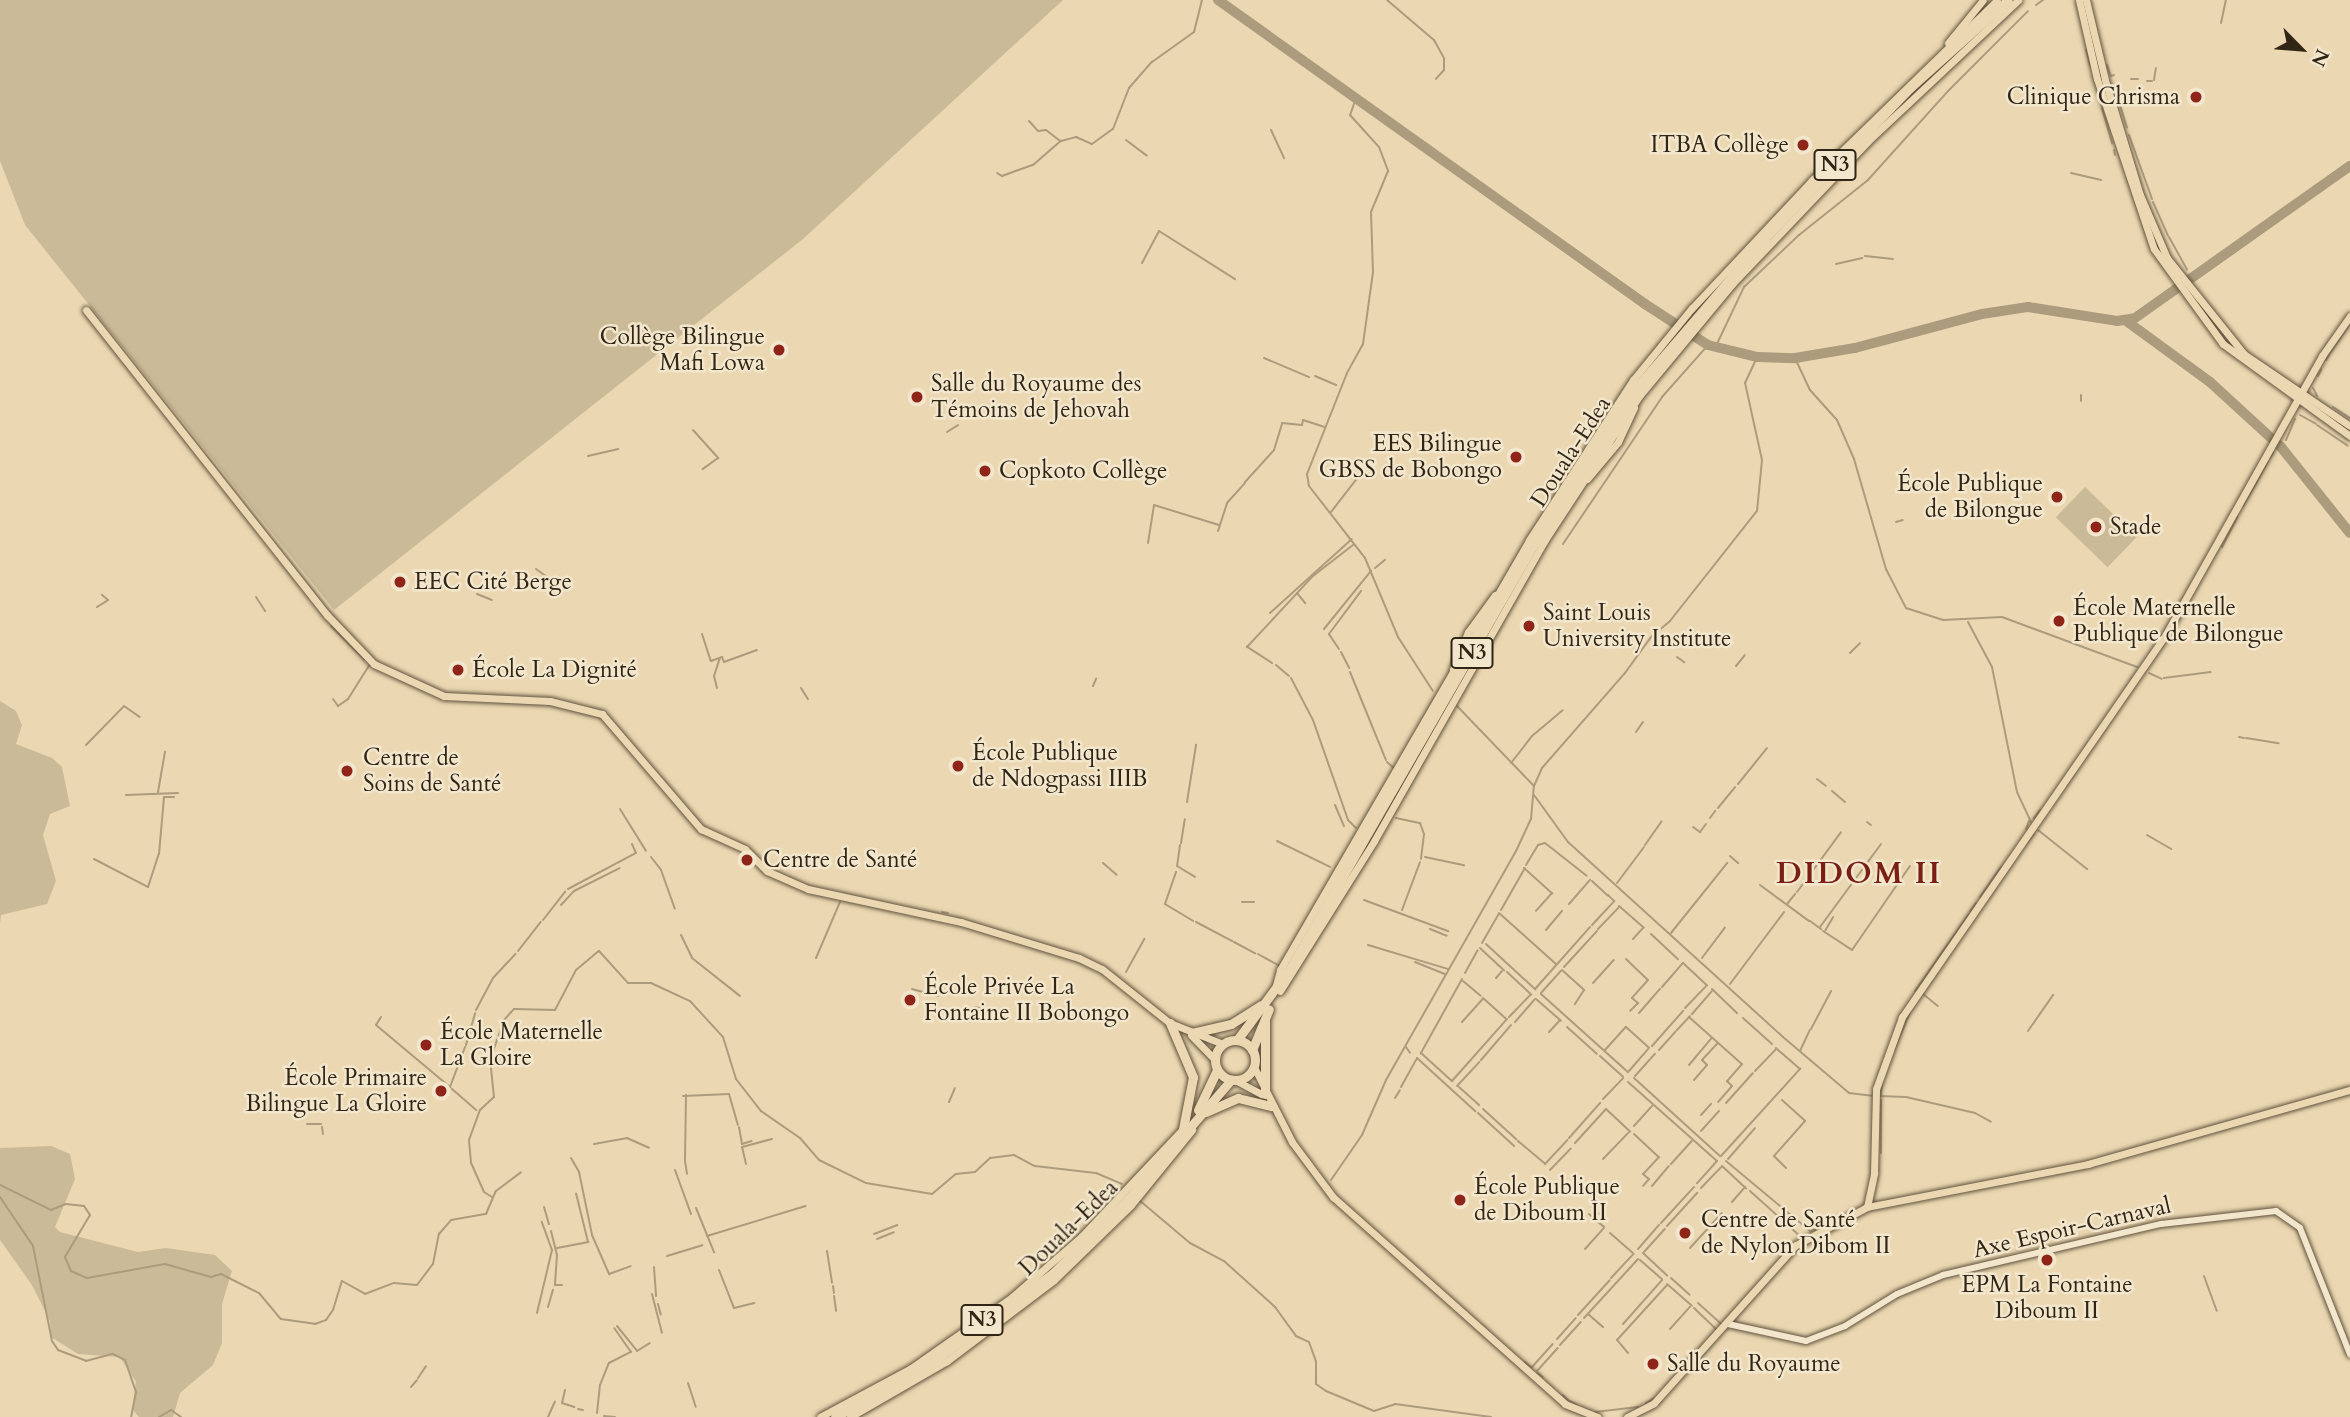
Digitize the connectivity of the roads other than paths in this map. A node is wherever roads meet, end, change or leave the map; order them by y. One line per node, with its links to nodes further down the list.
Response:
1 (1983, 0): 7 (main road)
2 (1997, 0): 7 (main road)
3 (2008, 0): 10 (highway, Douala-Edea / N3)
4 (2018, 0): 10 (main road)
5 (2079, 0): 8 (main road)
6 (2089, 0): 8 (main road)
7 (1945, 49): 10 (main road)
8 (2173, 273): 13 (main road)
9 (86, 310): 18 (main road)
10 (1698, 312): 12 (highway, Douala-Edea / N3)
11 (2350, 316): 13 (main road)
12 (1670, 346): 16 (main road); 16 (highway, Douala-Edea / N3); 16 (main road)
13 (2299, 398): 14 (main road); 15 (main road); 32 (main road)
14 (2350, 426)
15 (2350, 436)
16 (1275, 992): 17 (highway, Douala-Edea / N3); 19 (highway); 20 (highway, Douala-Edea / N3)
17 (1265, 1017): 22 (highway, Douala-Edea / N3); 28 (highway)
18 (1170, 1023): 19 (main road); 30 (highway)
19 (1190, 1032): 21 (main road); 23 (main road)
20 (1237, 1040): 21 (highway); 22 (highway)
21 (1223, 1044): 23 (highway)
22 (1252, 1050): 24 (highway, N3)
23 (1214, 1060): 25 (highway)
24 (1254, 1066): 26 (highway, N3); 28 (main road)
25 (1217, 1070): 26 (highway); 30 (highway, Douala-Edea / N3)
26 (1233, 1080): 28 (main road); 29 (highway, Douala-Edea / N3)
27 (2350, 1090): 32 (main road)
28 (1268, 1100): 29 (highway); 38 (main road)
29 (1201, 1115): 31 (highway, Douala-Edea / N3); 37 (main road, N3)
30 (1183, 1129): 31 (highway, Douala-Edea / N3); 35 (main road, N3)
31 (1175, 1143): 36 (highway, Douala-Edea / N3)
32 (1867, 1207): 33 (main road)
33 (1728, 1324): 34 (street, Axe Espoir-Carnaval); 39 (main road)
34 (2350, 1354)
35 (820, 1417)
36 (835, 1417)
37 (850, 1417)
38 (1597, 1417)
39 (1627, 1417)

